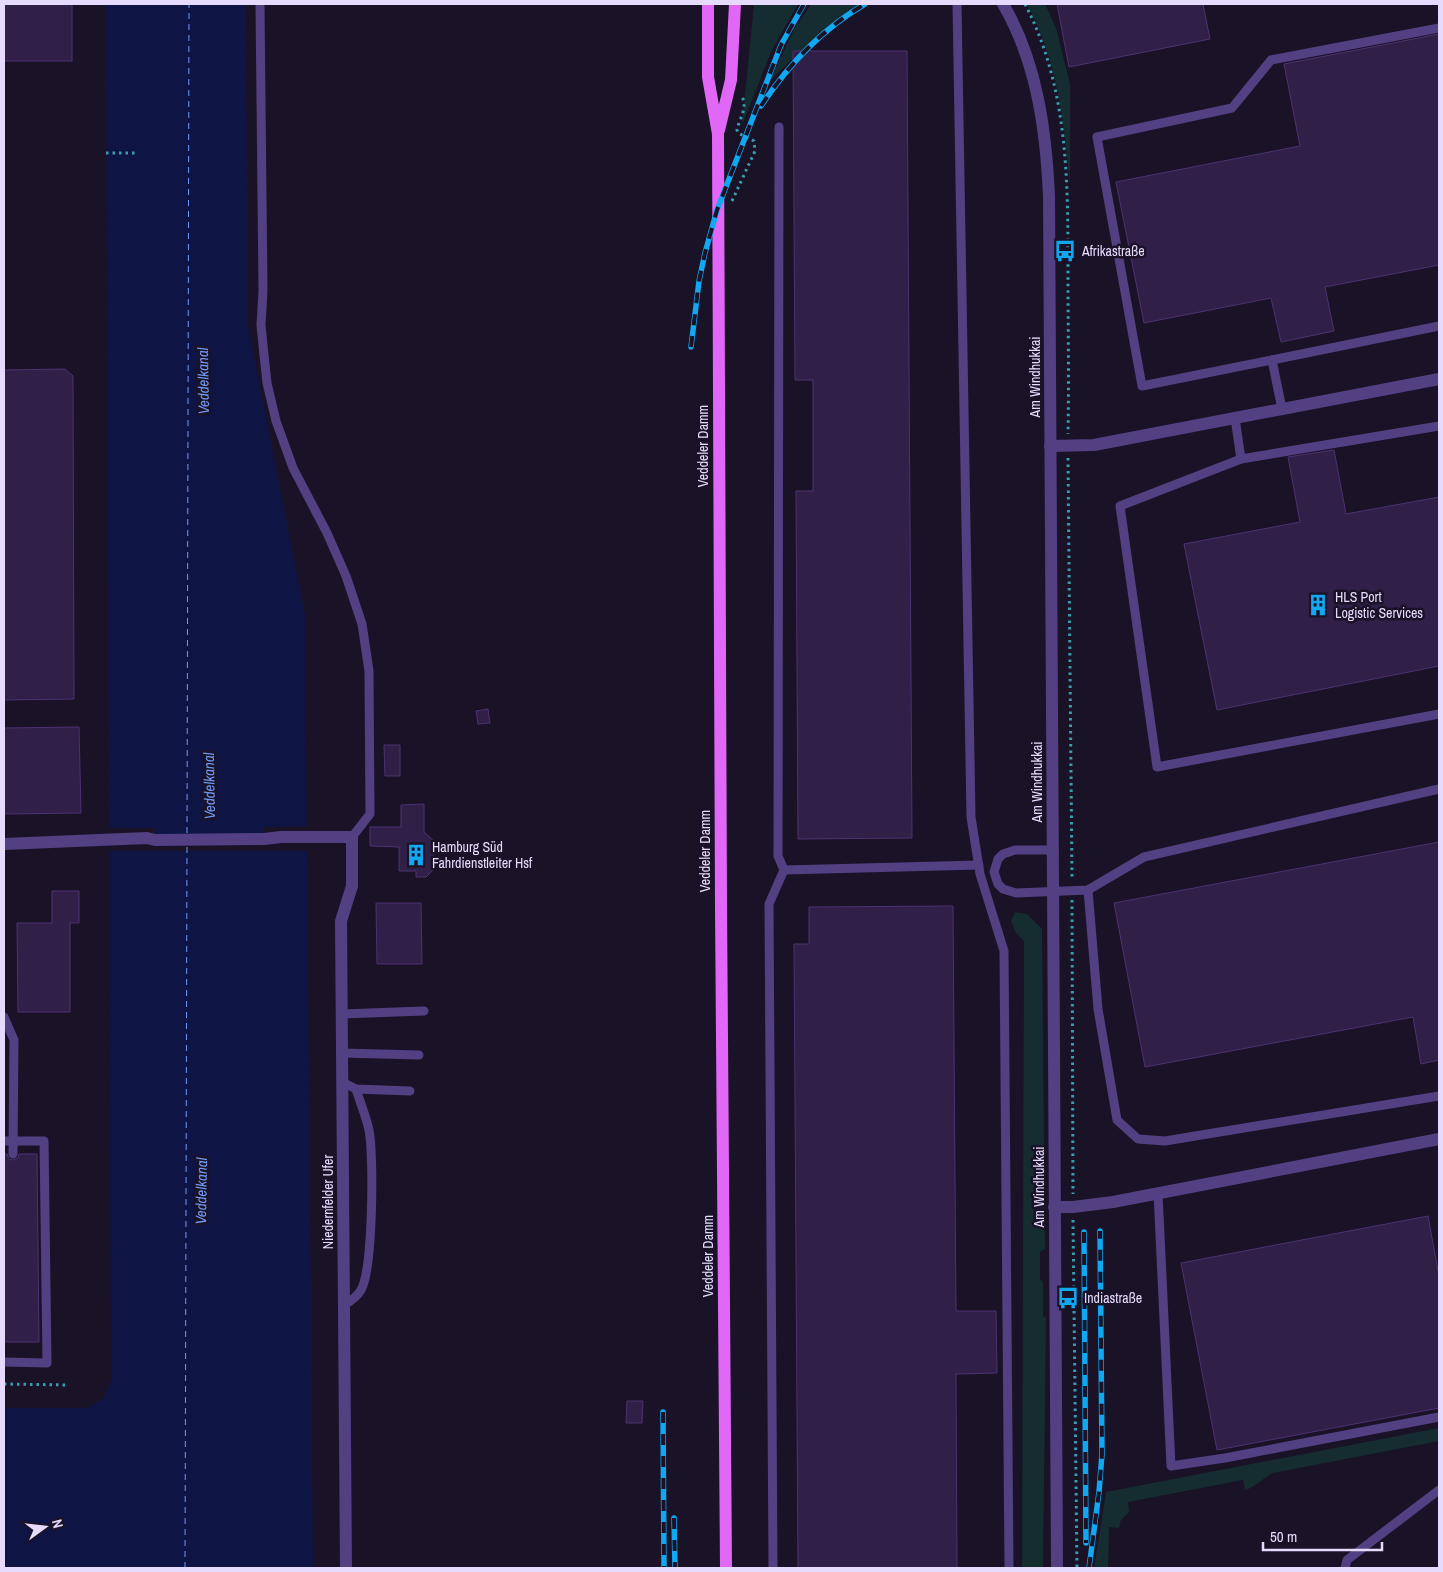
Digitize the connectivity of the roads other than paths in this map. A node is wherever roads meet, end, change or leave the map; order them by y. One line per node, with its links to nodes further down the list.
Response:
1 (260, 4): 19 (lane)
2 (708, 4): 8 (main road, Veddeler Damm)
3 (735, 4): 8 (main road, Veddeler Damm)
4 (957, 4): 23 (lane)
5 (1003, 4): 15 (street, Am Windhukkai)
6 (1439, 28): 10 (lane)
7 (778, 127): 22 (lane)
8 (718, 134): 47 (main road, Veddeler Damm)
9 (1439, 326): 10 (lane)
10 (1272, 360): 12 (lane)
11 (1439, 379): 12 (street)
12 (1282, 409): 13 (street)
13 (1235, 418): 15 (street); 16 (lane)
14 (1439, 426): 16 (lane)
15 (1050, 446): 21 (street, Am Windhukkai)
16 (1241, 459): 17 (lane)
17 (1439, 714)
18 (1439, 789): 25 (lane)
19 (352, 837): 20 (street); 28 (street, Niedernfelder Ufer)
20 (7, 846)
21 (1052, 850): 24 (lane); 26 (street, Am Windhukkai)
22 (784, 870): 23 (lane); 48 (lane)
23 (979, 870): 24 (lane); 49 (lane)
24 (994, 872): 26 (lane)
25 (1088, 890): 26 (lane); 35 (lane)
26 (1053, 892): 41 (street, Am Windhukkai)
27 (424, 1012): 28 (lane)
28 (342, 1014): 30 (street, Niedernfelder Ufer)
29 (4, 1017): 37 (lane)
30 (342, 1053): 31 (lane); 32 (street, Niedernfelder Ufer)
31 (419, 1055)
32 (342, 1082): 33 (lane); 42 (street, Niedernfelder Ufer)
33 (356, 1089): 34 (lane); 42 (lane)
34 (410, 1091)
35 (1439, 1096)
36 (1439, 1139): 40 (street)
37 (14, 1140): 38 (lane); 39 (lane); 43 (lane)
38 (4, 1141)
39 (13, 1154)
40 (1158, 1193): 41 (street); 44 (lane)
41 (1054, 1207): 50 (street, Am Windhukkai)
42 (344, 1305): 46 (street, Niedernfelder Ufer)
43 (4, 1362)
44 (1439, 1417)
45 (1439, 1490): 51 (lane)
46 (346, 1568)
47 (726, 1568)
48 (773, 1568)
49 (1009, 1568)
50 (1057, 1568)
51 (1345, 1568)

